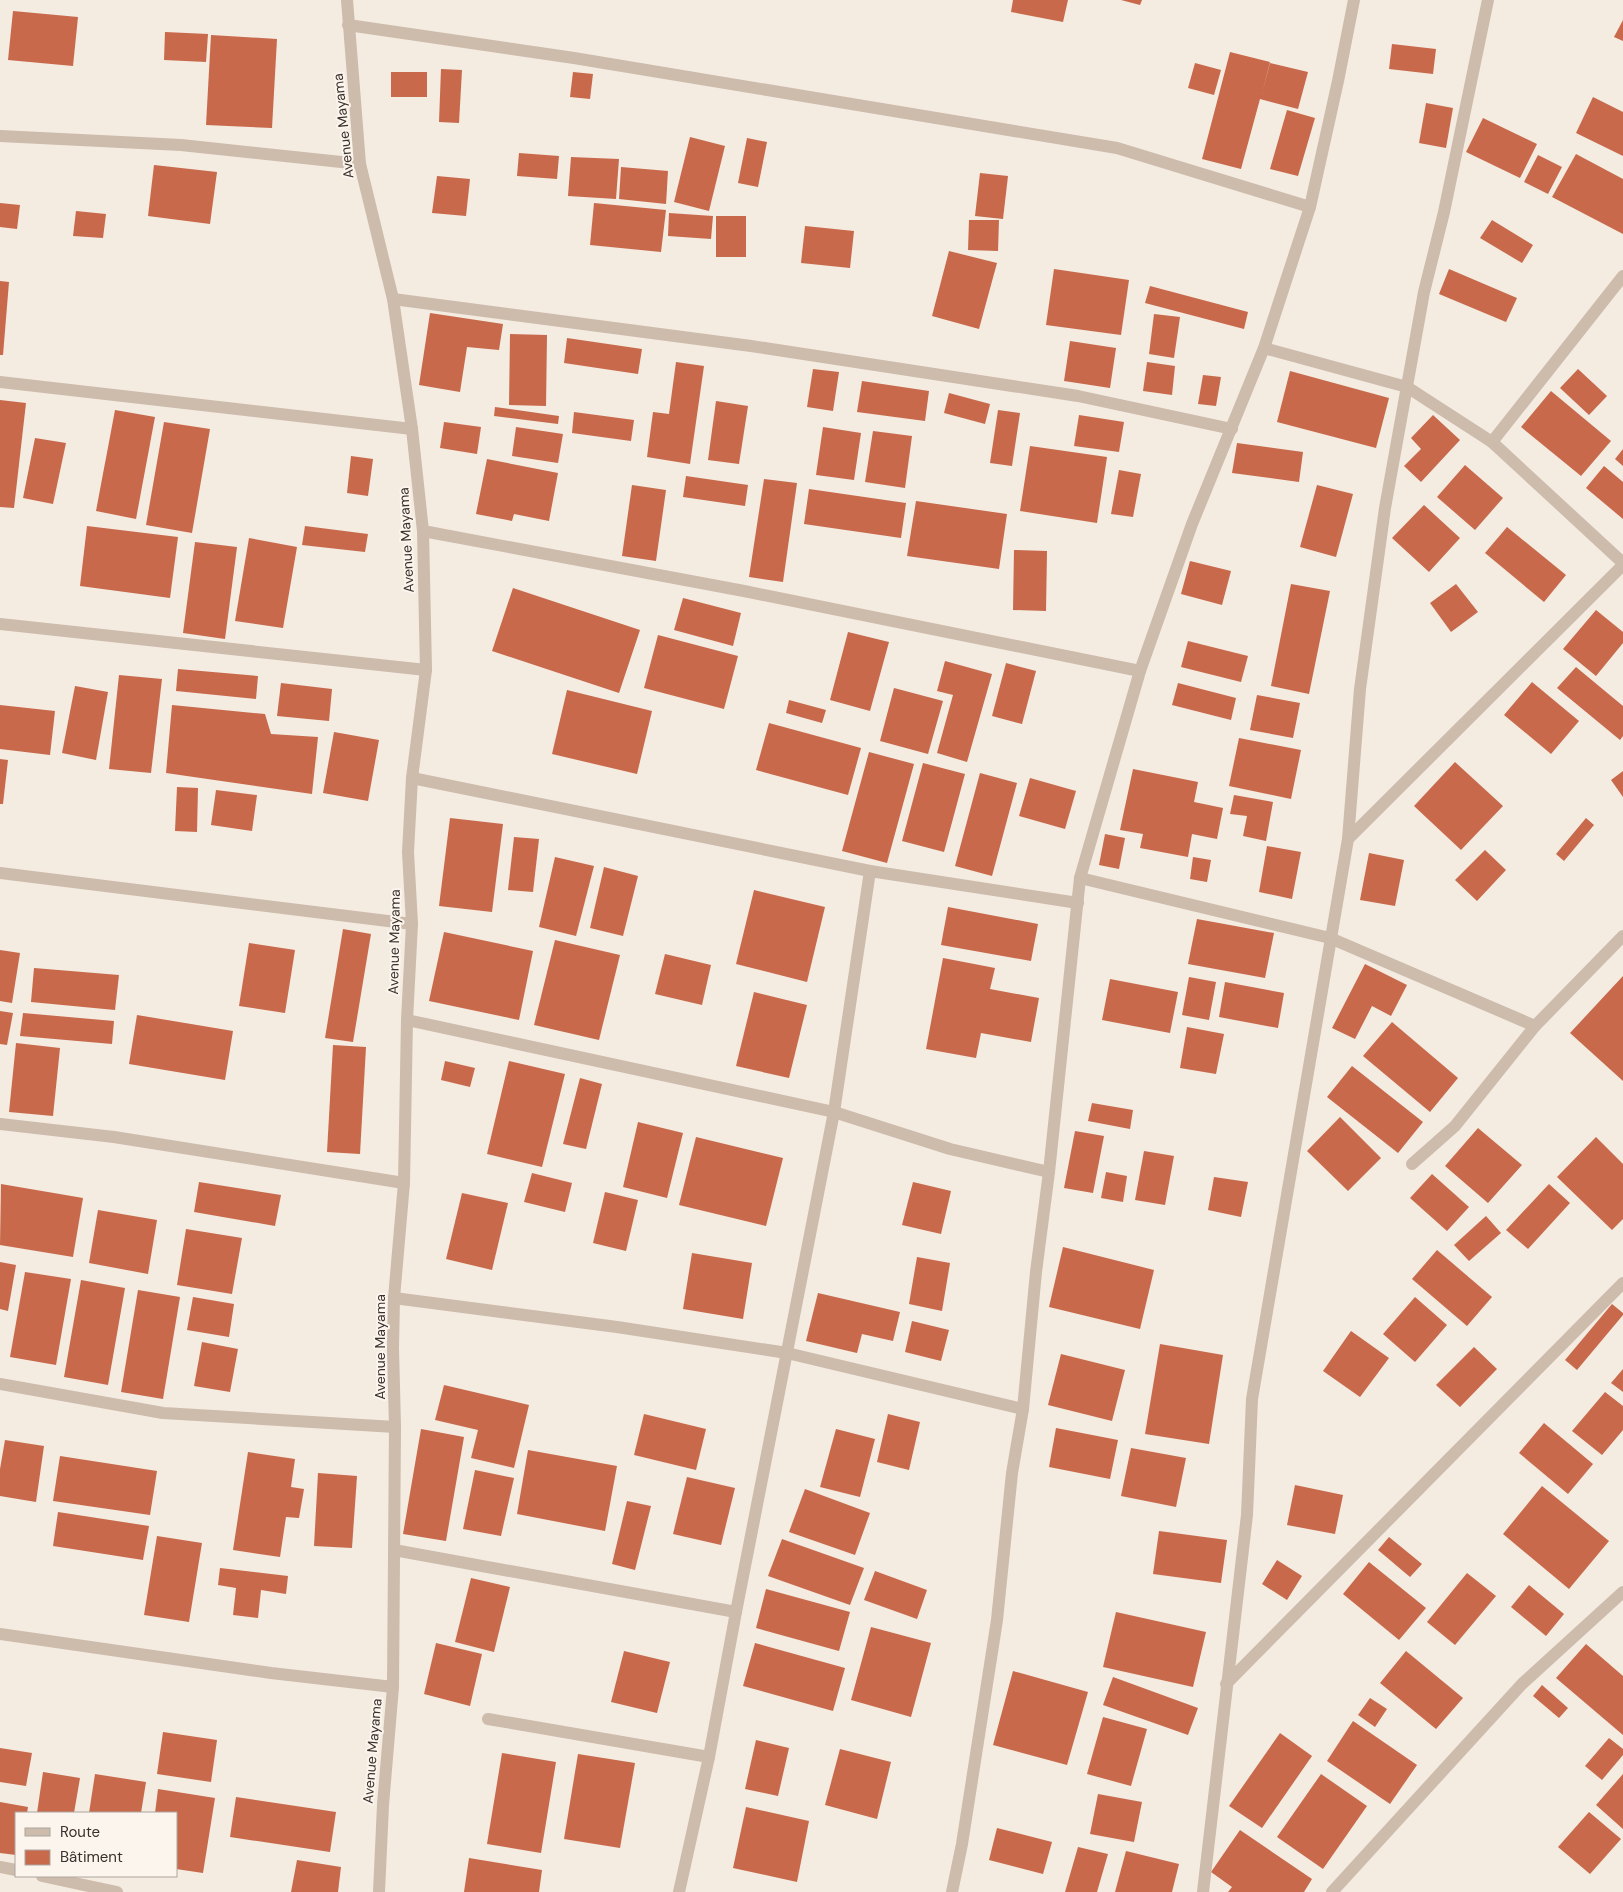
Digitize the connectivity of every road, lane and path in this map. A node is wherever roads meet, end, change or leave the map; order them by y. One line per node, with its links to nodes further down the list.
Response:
1 (347, 0): 4 (street, Avenue Mayama)
2 (1354, 0): 7 (street)
3 (1488, 0): 12 (street)
4 (348, 25): 6 (street, Avenue Mayama); 7 (street)
5 (0, 136): 6 (street)
6 (360, 164): 9 (street, Avenue Mayama)
7 (1310, 207): 10 (street)
8 (1623, 276): 15 (street)
9 (393, 299): 13 (street, Avenue Mayama); 14 (street)
10 (1264, 348): 12 (street); 14 (street)
11 (0, 382): 13 (street)
12 (1407, 387): 15 (street); 22 (street)
13 (412, 429): 16 (street, Avenue Mayama)
14 (1232, 429): 20 (street)
15 (1492, 442): 17 (street)
16 (423, 531): 19 (street, Avenue Mayama); 20 (street)
17 (1623, 564): 22 (street)
18 (0, 624): 19 (street)
19 (426, 670): 21 (street, Avenue Mayama)
20 (1140, 671): 25 (street)
21 (412, 778): 23 (street); 27 (street, Avenue Mayama)
22 (1348, 839): 29 (street)
23 (870, 871): 26 (street); 32 (street)
24 (0, 873): 27 (street)
25 (1080, 878): 26 (street); 29 (street)
26 (1078, 903): 35 (street)
27 (412, 924): 30 (street, Avenue Mayama)
28 (1623, 936): 31 (street)
29 (1330, 938): 31 (street); 47 (street)
30 (407, 1020): 32 (street); 36 (street, Avenue Mayama)
31 (1534, 1026): 34 (street)
32 (834, 1112): 35 (street); 39 (street)
33 (0, 1124): 36 (street)
34 (1412, 1164)
35 (1049, 1172): 41 (street)
36 (404, 1183): 38 (street, Avenue Mayama)
37 (1623, 1283): 47 (street)
38 (394, 1298): 39 (street); 42 (street, Avenue Mayama)
39 (787, 1353): 41 (street); 45 (street)
40 (0, 1384): 42 (street)
41 (1023, 1409): 57 (street)
42 (395, 1427): 43 (street, Avenue Mayama)
43 (394, 1550): 45 (street); 48 (street, Avenue Mayama)
44 (1623, 1592): 59 (street)
45 (736, 1612): 50 (street)
46 (0, 1634): 48 (street)
47 (1226, 1684): 58 (street)
48 (393, 1687): 55 (street, Avenue Mayama)
49 (488, 1719): 50 (street)
50 (710, 1757): 56 (street)
51 (0, 1866): 52 (street)
52 (15, 1870)
53 (47, 1877): 54 (street)
54 (118, 1892)
55 (379, 1892)
56 (679, 1892)
57 (952, 1892)
58 (1203, 1892)
59 (1332, 1892)

